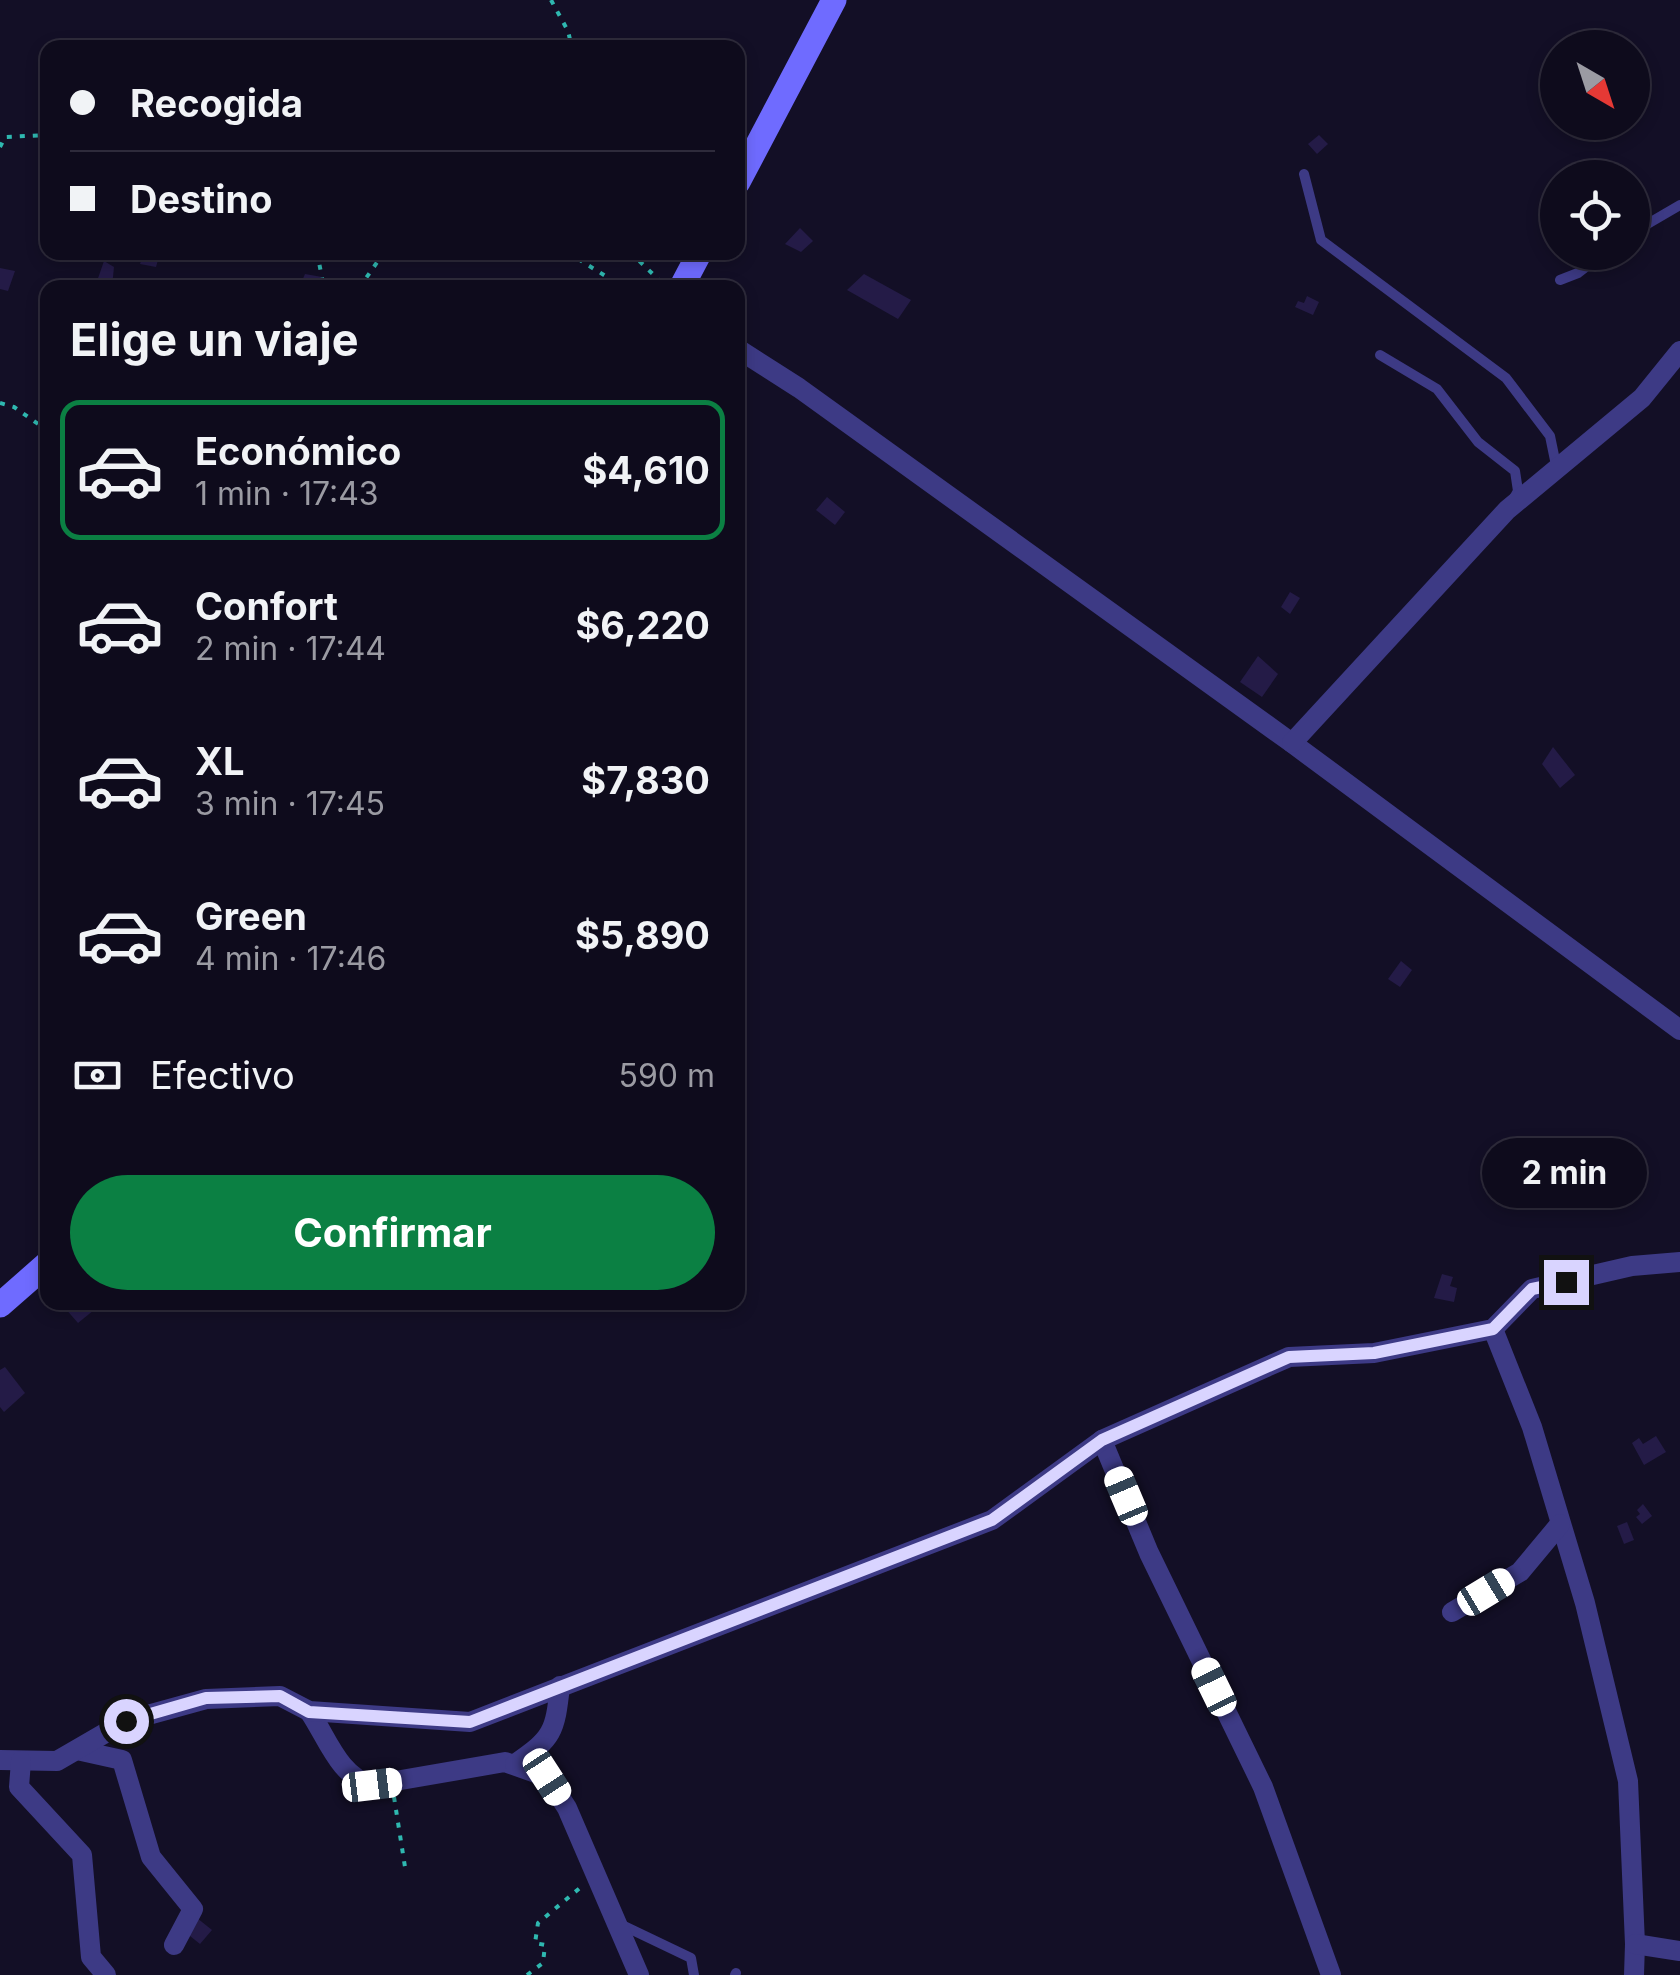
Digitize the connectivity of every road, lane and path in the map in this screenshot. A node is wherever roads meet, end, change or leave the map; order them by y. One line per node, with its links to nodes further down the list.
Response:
1 (552, 0): 3 (path)
2 (834, 0): 6 (street)
3 (570, 40)
4 (40, 135): 5 (path)
5 (0, 147)
6 (745, 169)
7 (1304, 174): 23 (lane)
8 (1680, 204): 9 (lane)
9 (1650, 222)
10 (580, 260): 14 (path)
11 (640, 260): 15 (path)
12 (694, 260): 16 (street)
13 (1583, 270): 17 (lane)
14 (609, 280)
15 (665, 280)
16 (678, 280)
17 (1560, 280)
18 (1680, 351): 23 (street)
19 (745, 354): 25 (street)
20 (1380, 355): 24 (lane)
21 (0, 403): 22 (path)
22 (40, 425)
23 (1557, 471): 24 (street)
24 (1507, 510): 25 (street)
25 (1292, 742): 26 (street)
26 (1680, 1030)
27 (1680, 1262): 30 (street)
28 (40, 1270): 29 (street)
29 (2, 1301)
30 (1493, 1329): 31 (street); 32 (street)
31 (1102, 1440): 34 (street); 50 (street)
32 (1560, 1524): 33 (street); 43 (street)
33 (1452, 1612)
34 (560, 1686): 35 (street); 38 (street)
35 (309, 1712): 36 (street); 38 (street)
36 (77, 1750): 37 (street); 44 (street)
37 (10, 1761): 46 (street)
38 (515, 1764): 41 (street)
39 (393, 1790): 40 (path)
40 (405, 1867)
41 (595, 1876): 42 (street); 47 (path)
42 (616, 1922): 48 (street); 49 (lane)
43 (1635, 1944): 45 (street); 51 (street)
44 (174, 1946)
45 (1680, 1952)
46 (106, 1975)
47 (527, 1975)
48 (639, 1975)
49 (694, 1975)
50 (1331, 1975)
51 (1634, 1975)

